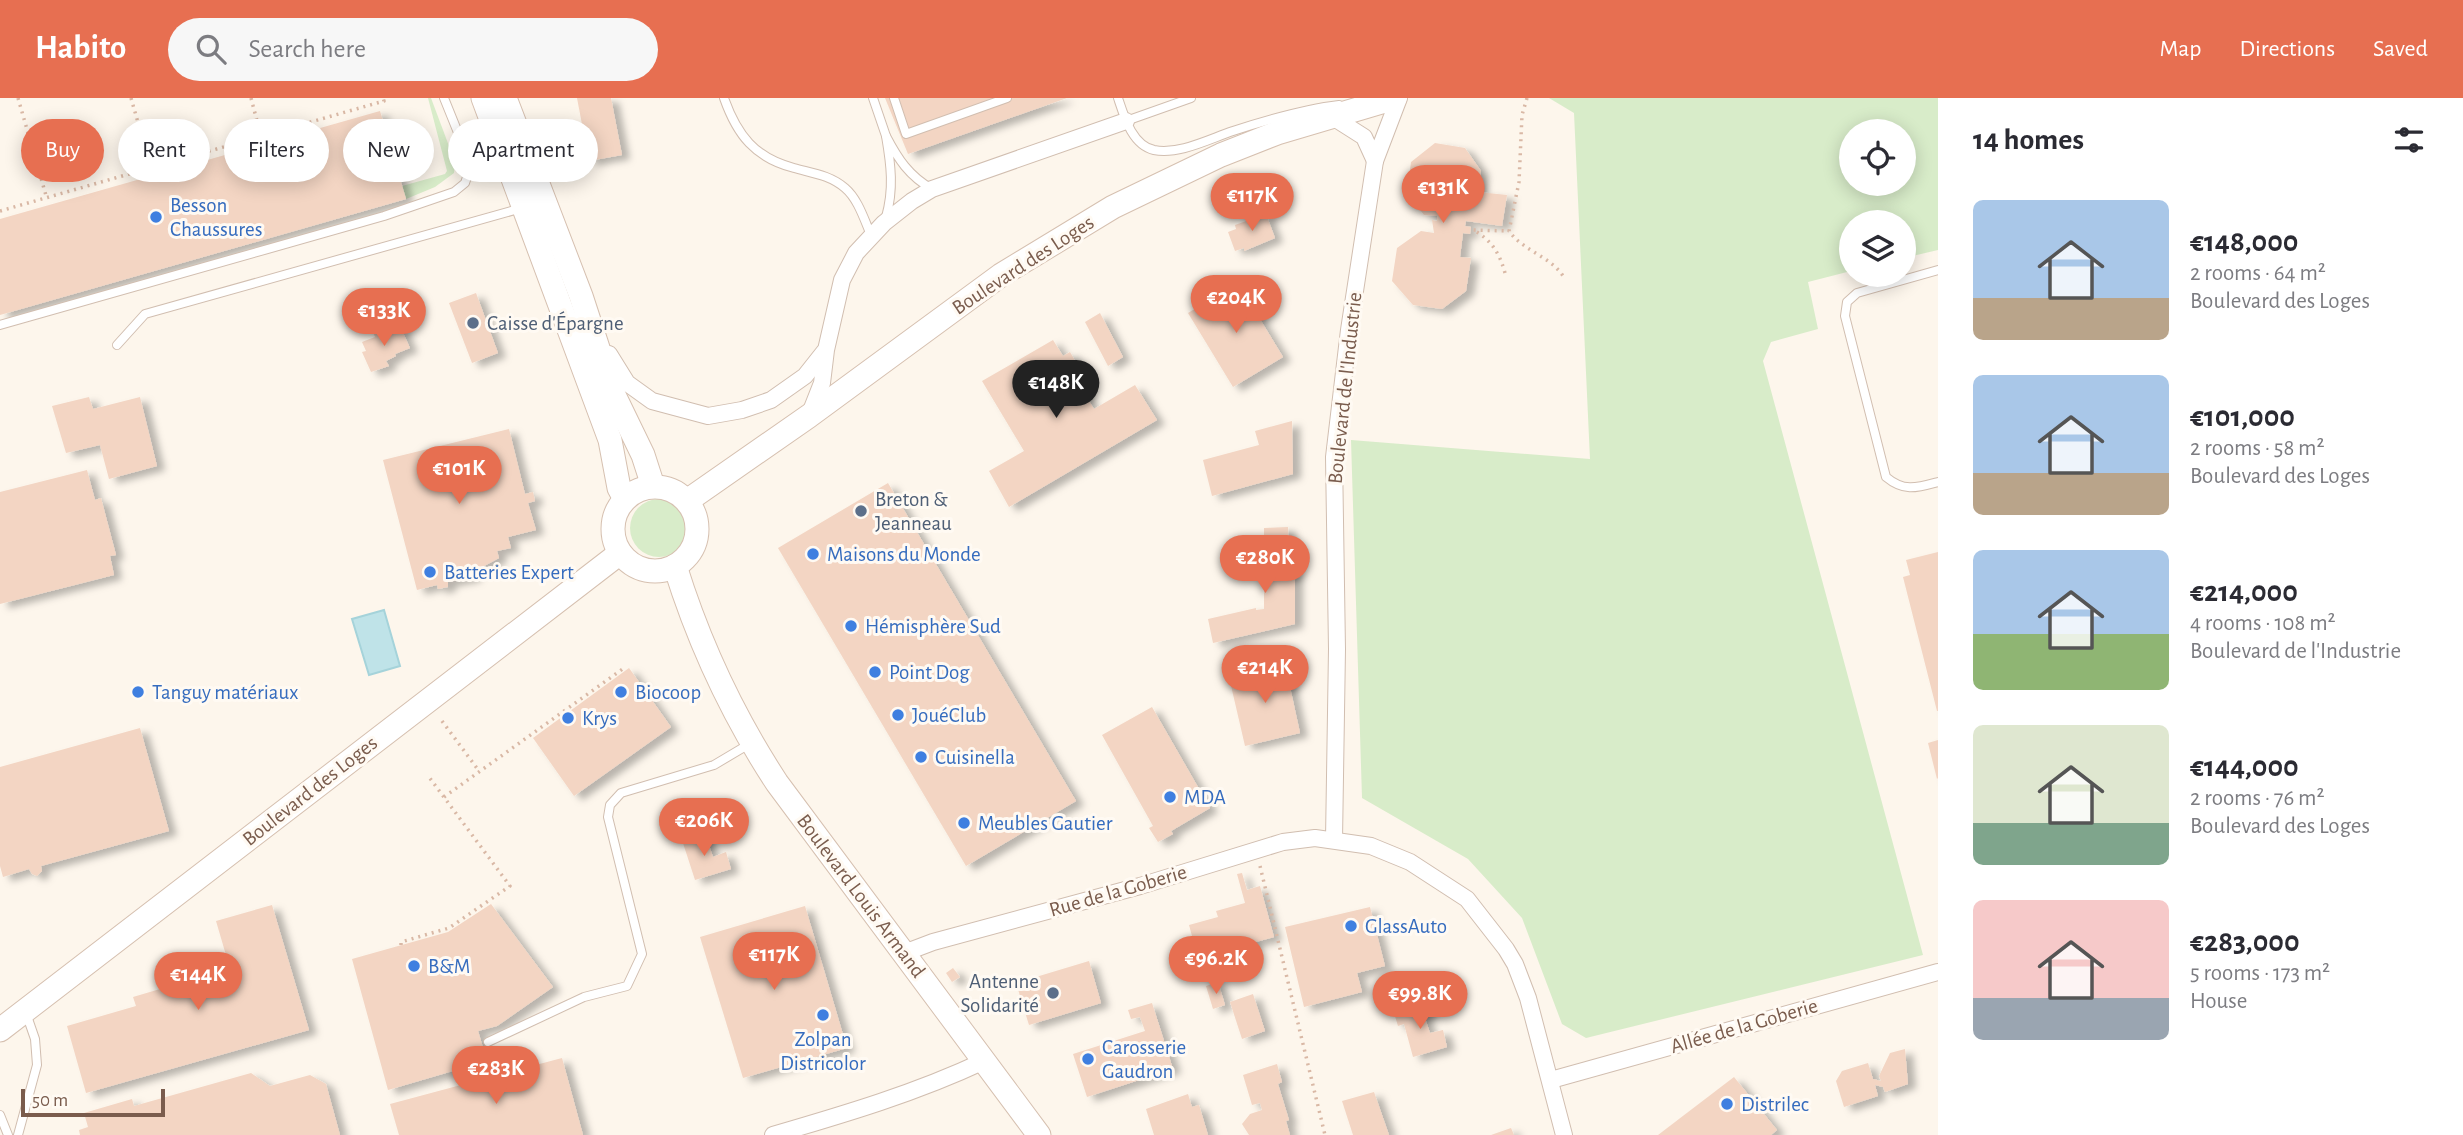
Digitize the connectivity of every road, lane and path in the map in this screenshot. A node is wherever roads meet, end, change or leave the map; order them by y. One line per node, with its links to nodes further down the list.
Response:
1 (18, 98): 25 (path)
2 (131, 98): 17 (path)
3 (251, 98): 18 (path)
4 (383, 98): 19 (path)
5 (444, 98): 35 (lane)
6 (483, 98): 26 (main road)
7 (505, 98): 34 (main road)
8 (724, 98): 30 (lane)
9 (873, 98): 21 (lane)
10 (894, 98): 11 (lane)
11 (1007, 98)
12 (1118, 98): 20 (lane)
13 (1191, 98): 20 (lane)
14 (1395, 98): 16 (main road, Boulevard des Loges); 20 (lane); 22 (street, Boulevard de l'Industrie)
15 (1527, 98): 29 (path)
16 (1331, 116): 22 (street); 38 (main road, Boulevard des Loges)
17 (137, 119)
18 (257, 119)
19 (321, 119)
20 (1126, 121): 24 (street)
21 (886, 136): 24 (lane); 28 (lane)
22 (1375, 161): 51 (street, Boulevard de l'Industrie)
23 (118, 178): 25 (path)
24 (932, 190): 28 (street)
25 (47, 199): 27 (path)
26 (522, 208): 36 (lane); 41 (main road)
27 (0, 211)
28 (884, 223): 30 (street)
29 (1509, 231): 32 (path); 33 (path)
30 (871, 235): 37 (street)
31 (1938, 270): 39 (lane)
32 (1505, 273)
33 (1563, 276)
34 (581, 296): 37 (street); 40 (main road)
35 (0, 325)
36 (117, 345)
37 (826, 350): 38 (street)
38 (809, 416): 42 (main road, Boulevard des Loges)
39 (1938, 482)
40 (653, 486): 41 (main road); 42 (main road)
41 (625, 499): 43 (main road)
42 (687, 501): 44 (main road)
43 (620, 553): 44 (main road); 56 (main road, Boulevard des Loges)
44 (675, 566): 47 (main road, Boulevard Louis Armand)
45 (625, 668): 48 (path)
46 (442, 721): 48 (path)
47 (751, 743): 54 (main road, Boulevard Louis Armand); 58 (lane)
48 (480, 771): 50 (path)
49 (429, 777): 50 (path)
50 (444, 797): 53 (path)
51 (1334, 840): 52 (street, Rue de la Goberie); 60 (street)
52 (1256, 850): 54 (street, Rue de la Goberie); 66 (path)
53 (401, 945)
54 (904, 953): 59 (main road, Boulevard Louis Armand)
55 (1938, 972): 60 (street, Allée de la Goberie)
56 (25, 1010): 57 (main road, Boulevard des Loges); 63 (lane)
57 (0, 1030)
58 (488, 1042)
59 (984, 1061): 64 (street); 65 (main road, Boulevard Louis Armand)
60 (1551, 1080): 67 (street)
61 (0, 1115): 62 (lane)
62 (8, 1135)
63 (18, 1135)
64 (773, 1135)
65 (1039, 1135)
66 (1325, 1135)
67 (1564, 1135)

